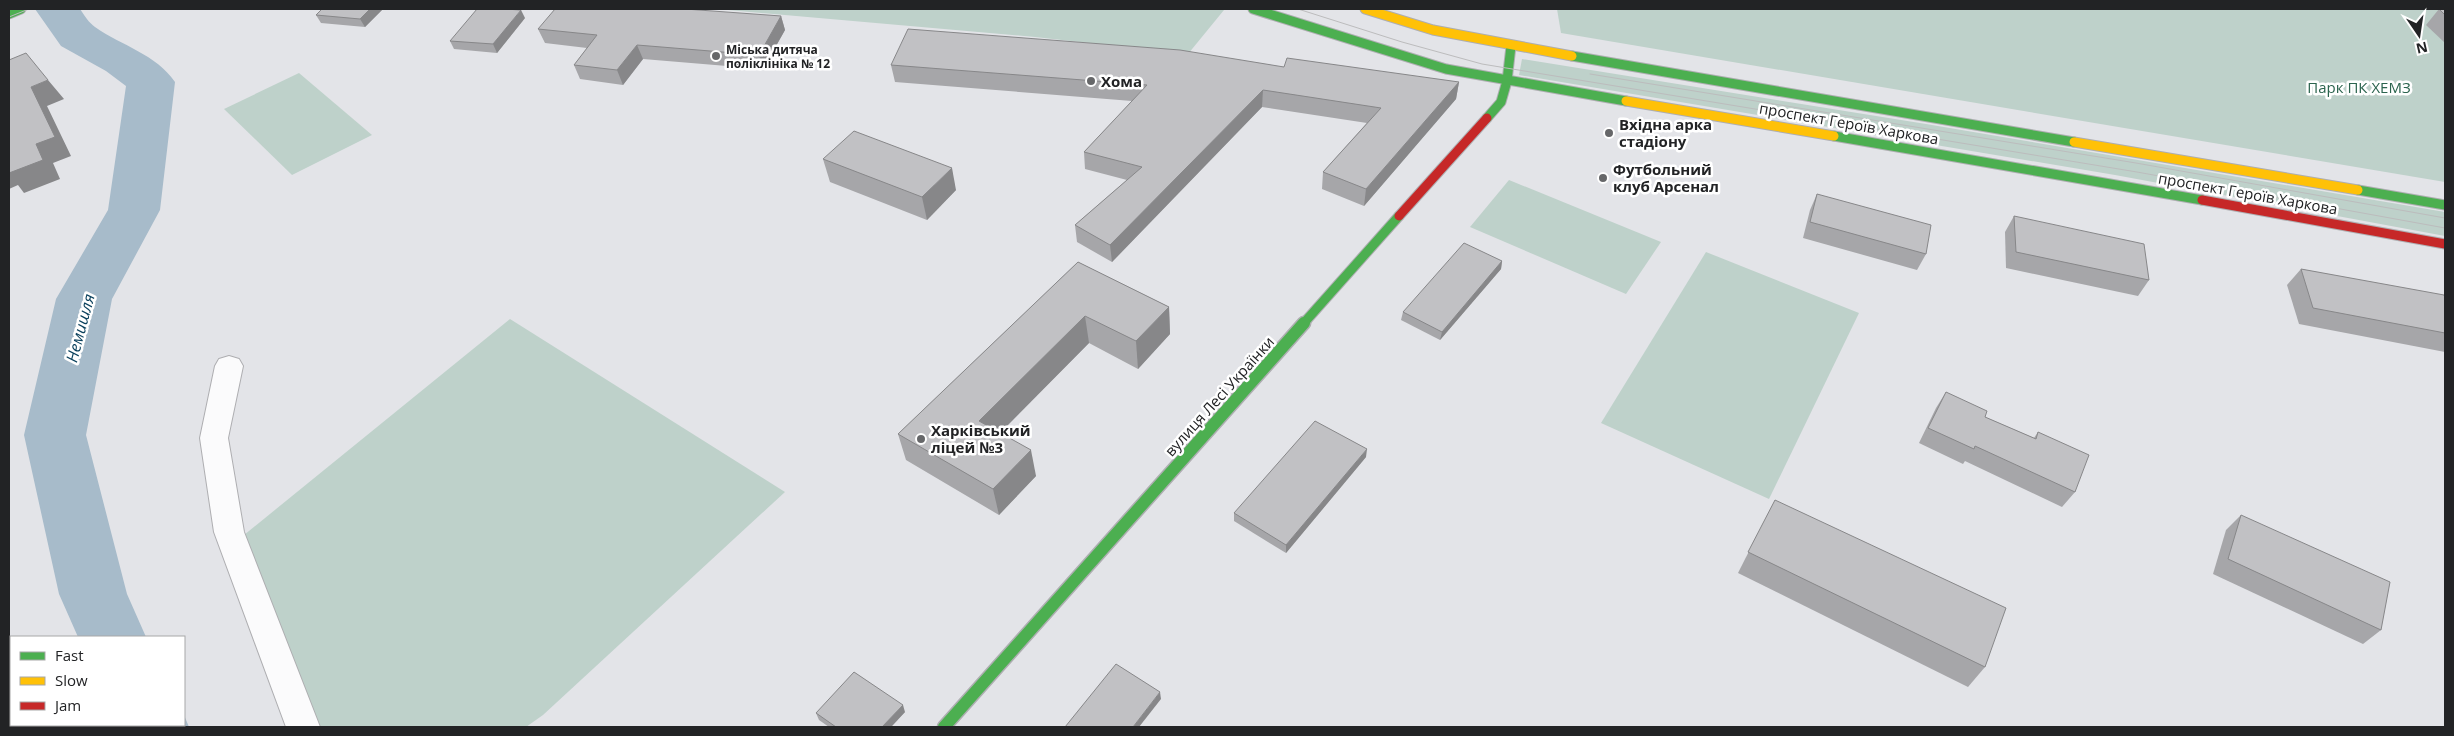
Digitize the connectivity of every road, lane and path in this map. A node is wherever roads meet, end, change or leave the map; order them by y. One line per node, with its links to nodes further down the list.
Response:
1 (21, 9): 4 (main road)
2 (1253, 9): 9 (main road, проспект Героїв Харкова)
3 (1365, 9): 6 (main road, проспект Героїв Харкова)
4 (9, 14)
5 (1434, 16): 6 (main road)
6 (1433, 30): 7 (main road); 10 (main road, проспект Героїв Харкова)
7 (1420, 39)
8 (1402, 42): 9 (main road)
9 (1364, 44): 11 (main road, проспект Героїв Харкова)
10 (1510, 46): 11 (main road, вулиця Лесі Українки); 12 (main road, проспект Героїв Харкова)
11 (1507, 81): 13 (main road, проспект Героїв Харкова); 16 (main road, вулиця Лесі Українки)
12 (2445, 205)
13 (2445, 244)
14 (229, 366): 15 (street)
15 (303, 727)
16 (944, 727)

